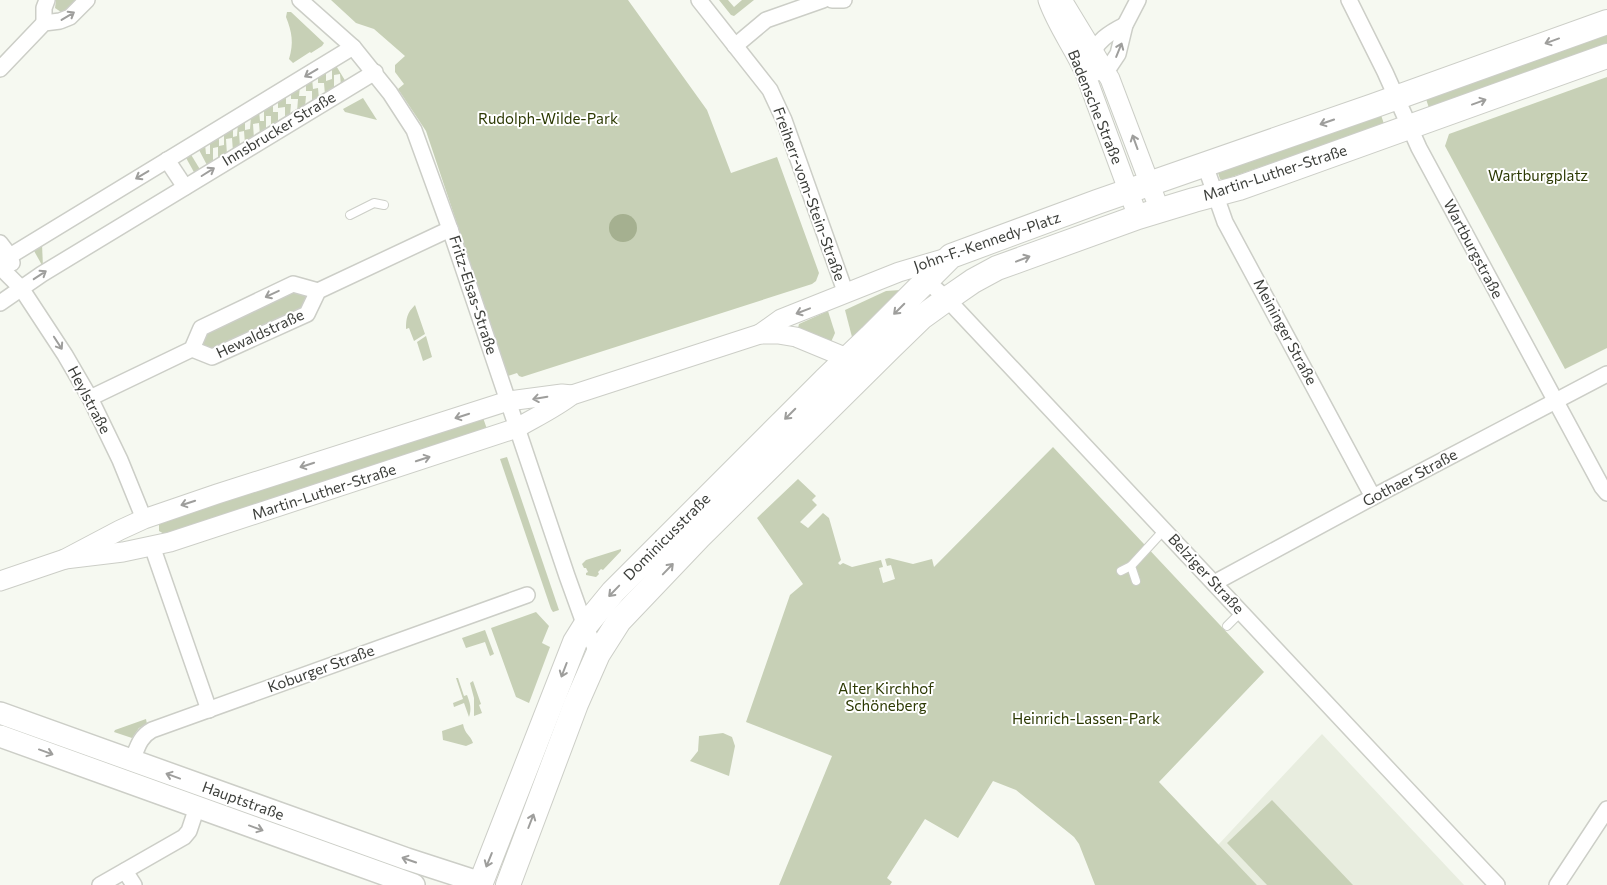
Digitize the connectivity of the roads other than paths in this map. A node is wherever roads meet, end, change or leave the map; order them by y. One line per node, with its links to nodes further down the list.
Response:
1 (47, 0): 13 (street)
2 (87, 0): 13 (street, one-way to 2)
3 (300, 0): 16 (street, Fritz-Elsas-Straße)
4 (699, 0): 15 (street, Freiherr-vom-Stein-Straße)
5 (823, 0): 15 (street)
6 (832, 0): 7 (street)
7 (844, 0)
8 (1048, 0): 22 (street, Badensche Straße)
9 (1062, 0): 17 (street, Badensche Straße)
10 (1138, 0): 14 (street)
11 (1349, 0): 23 (street, Wartburgstraße)
12 (1607, 22): 23 (main road, Martin-Luther-Straße, one-way to 23)
13 (44, 23): 19 (street)
14 (1125, 25): 17 (street); 21 (street, one-way to 14)
15 (735, 46): 43 (street, Freiherr-vom-Stein-Straße)
16 (352, 47): 20 (street, Fritz-Elsas-Straße); 26 (street, Innsbrucker Straße, one-way to 26)
17 (1093, 50): 21 (street, Badensche Straße); 22 (street)
18 (1607, 56): 25 (main road, Martin-Luther-Straße, one-way to 18)
19 (0, 69)
20 (375, 72): 29 (street, Innsbrucker Straße, one-way to 20); 36 (street, Fritz-Elsas-Straße)
21 (1106, 72): 22 (street); 24 (street, Badensche Straße)
22 (1085, 73): 24 (street, Badensche Straße)
23 (1396, 97): 25 (street, Wartburgstraße); 27 (main road, Martin-Luther-Straße, one-way to 27)
24 (1114, 119): 28 (street, Badensche Straße, one-way to 24); 30 (street, Badensche Straße)
25 (1410, 128): 31 (main road, Martin-Luther-Straße); 54 (street, Wartburgstraße)
26 (167, 160): 29 (street); 39 (street, Innsbrucker Straße, one-way to 39)
27 (1205, 165): 28 (main road, Martin-Luther-Straße); 31 (street, Meininger Straße)
28 (1150, 184): 30 (main road, Martin-Luther-Straße); 33 (street, Badensche Straße)
29 (185, 186): 41 (street, Innsbrucker Straße, one-way to 29)
30 (1128, 191): 35 (street, Badensche Straße); 38 (main road, John-F.-Kennedy-Platz)
31 (1215, 194): 33 (main road, Martin-Luther-Straße); 57 (street, Meininger Straße)
32 (384, 205): 34 (lane)
33 (1160, 211): 35 (main road, Martin-Luther-Straße)
34 (350, 215)
35 (1138, 217): 44 (main road, Martin-Luther-Straße, one-way to 35)
36 (450, 228): 42 (street); 53 (street, Fritz-Elsas-Straße)
37 (0, 243): 39 (street, Heylstraße)
38 (951, 256): 40 (main road, Dominicusstraße)
39 (3, 262): 41 (street, Heylstraße)
40 (919, 274): 43 (street, John-F.-Kennedy-Platz); 44 (street, Belziger Straße); 48 (main road, Dominicusstraße, one-way to 48)
41 (21, 288): 45 (street, Innsbrucker Straße); 52 (street, Heylstraße, one-way to 52)
42 (318, 291): 47 (street, Hewaldstraße, one-way to 47); 47 (street, Hewaldstraße)
43 (846, 294): 46 (street, Martin-Luther-Straße, one-way to 46)
44 (947, 299): 49 (main road, Dominicusstraße); 59 (street, Belziger Straße)
45 (0, 303)
46 (760, 334): 48 (street, Martin-Luther-Straße); 51 (street, Martin-Luther-Straße)
47 (192, 349): 52 (street, Hewaldstraße)
48 (848, 359): 49 (street, Martin-Luther-Straße); 69 (main road, Dominicusstraße, one-way to 69)
49 (870, 368): 71 (main road, Dominicusstraße, one-way to 49)
50 (1607, 374): 54 (street, Gothaer Straße)
51 (572, 395): 53 (street, Martin-Luther-Straße, one-way to 53); 55 (street, Martin-Luther-Straße)
52 (90, 398): 58 (street, Heylstraße)
53 (508, 401): 55 (street, Fritz-Elsas-Straße); 58 (street, Martin-Luther-Straße, one-way to 58)
54 (1555, 401): 56 (street, Wartburgstraße); 57 (street, Gothaer Straße)
55 (517, 428): 60 (street, Martin-Luther-Straße, one-way to 55); 69 (street, Fritz-Elsas-Straße)
56 (1607, 493)
57 (1374, 497): 66 (street, Gothaer Straße)
58 (144, 519): 60 (street); 61 (street, Martin-Luther-Straße)
59 (1164, 530): 62 (lane); 66 (street, Belziger Straße)
60 (152, 546): 61 (street, Martin-Luther-Straße); 72 (street)
61 (65, 559): 64 (street, Martin-Luther-Straße)
62 (1131, 566): 63 (lane); 65 (lane)
63 (1120, 571)
64 (0, 581)
65 (1136, 581)
66 (1214, 583): 68 (street, Belziger Straße)
67 (527, 595): 72 (street, Koburger Straße)
68 (1241, 612): 70 (lane); 84 (street, Belziger Straße)
69 (585, 626): 71 (street, Fritz-Elsas-Straße); 79 (main road, Dominicusstraße, one-way to 79)
70 (1227, 626)
71 (598, 654): 83 (main road, Dominicusstraße, one-way to 71)
72 (209, 710): 75 (street, Koburger Straße)
73 (0, 713): 75 (main road, Hauptstraße)
74 (0, 736): 76 (main road, Hauptstraße, one-way to 76)
75 (132, 761): 79 (main road, Hauptstraße, one-way to 75)
76 (197, 807): 78 (street); 82 (main road, Hauptstraße, one-way to 82)
77 (1607, 809): 85 (street)
78 (125, 871): 80 (street); 81 (street)
79 (483, 884)
80 (100, 885)
81 (134, 885)
82 (414, 885)
83 (508, 885)
84 (1496, 885)
85 (1557, 885)

